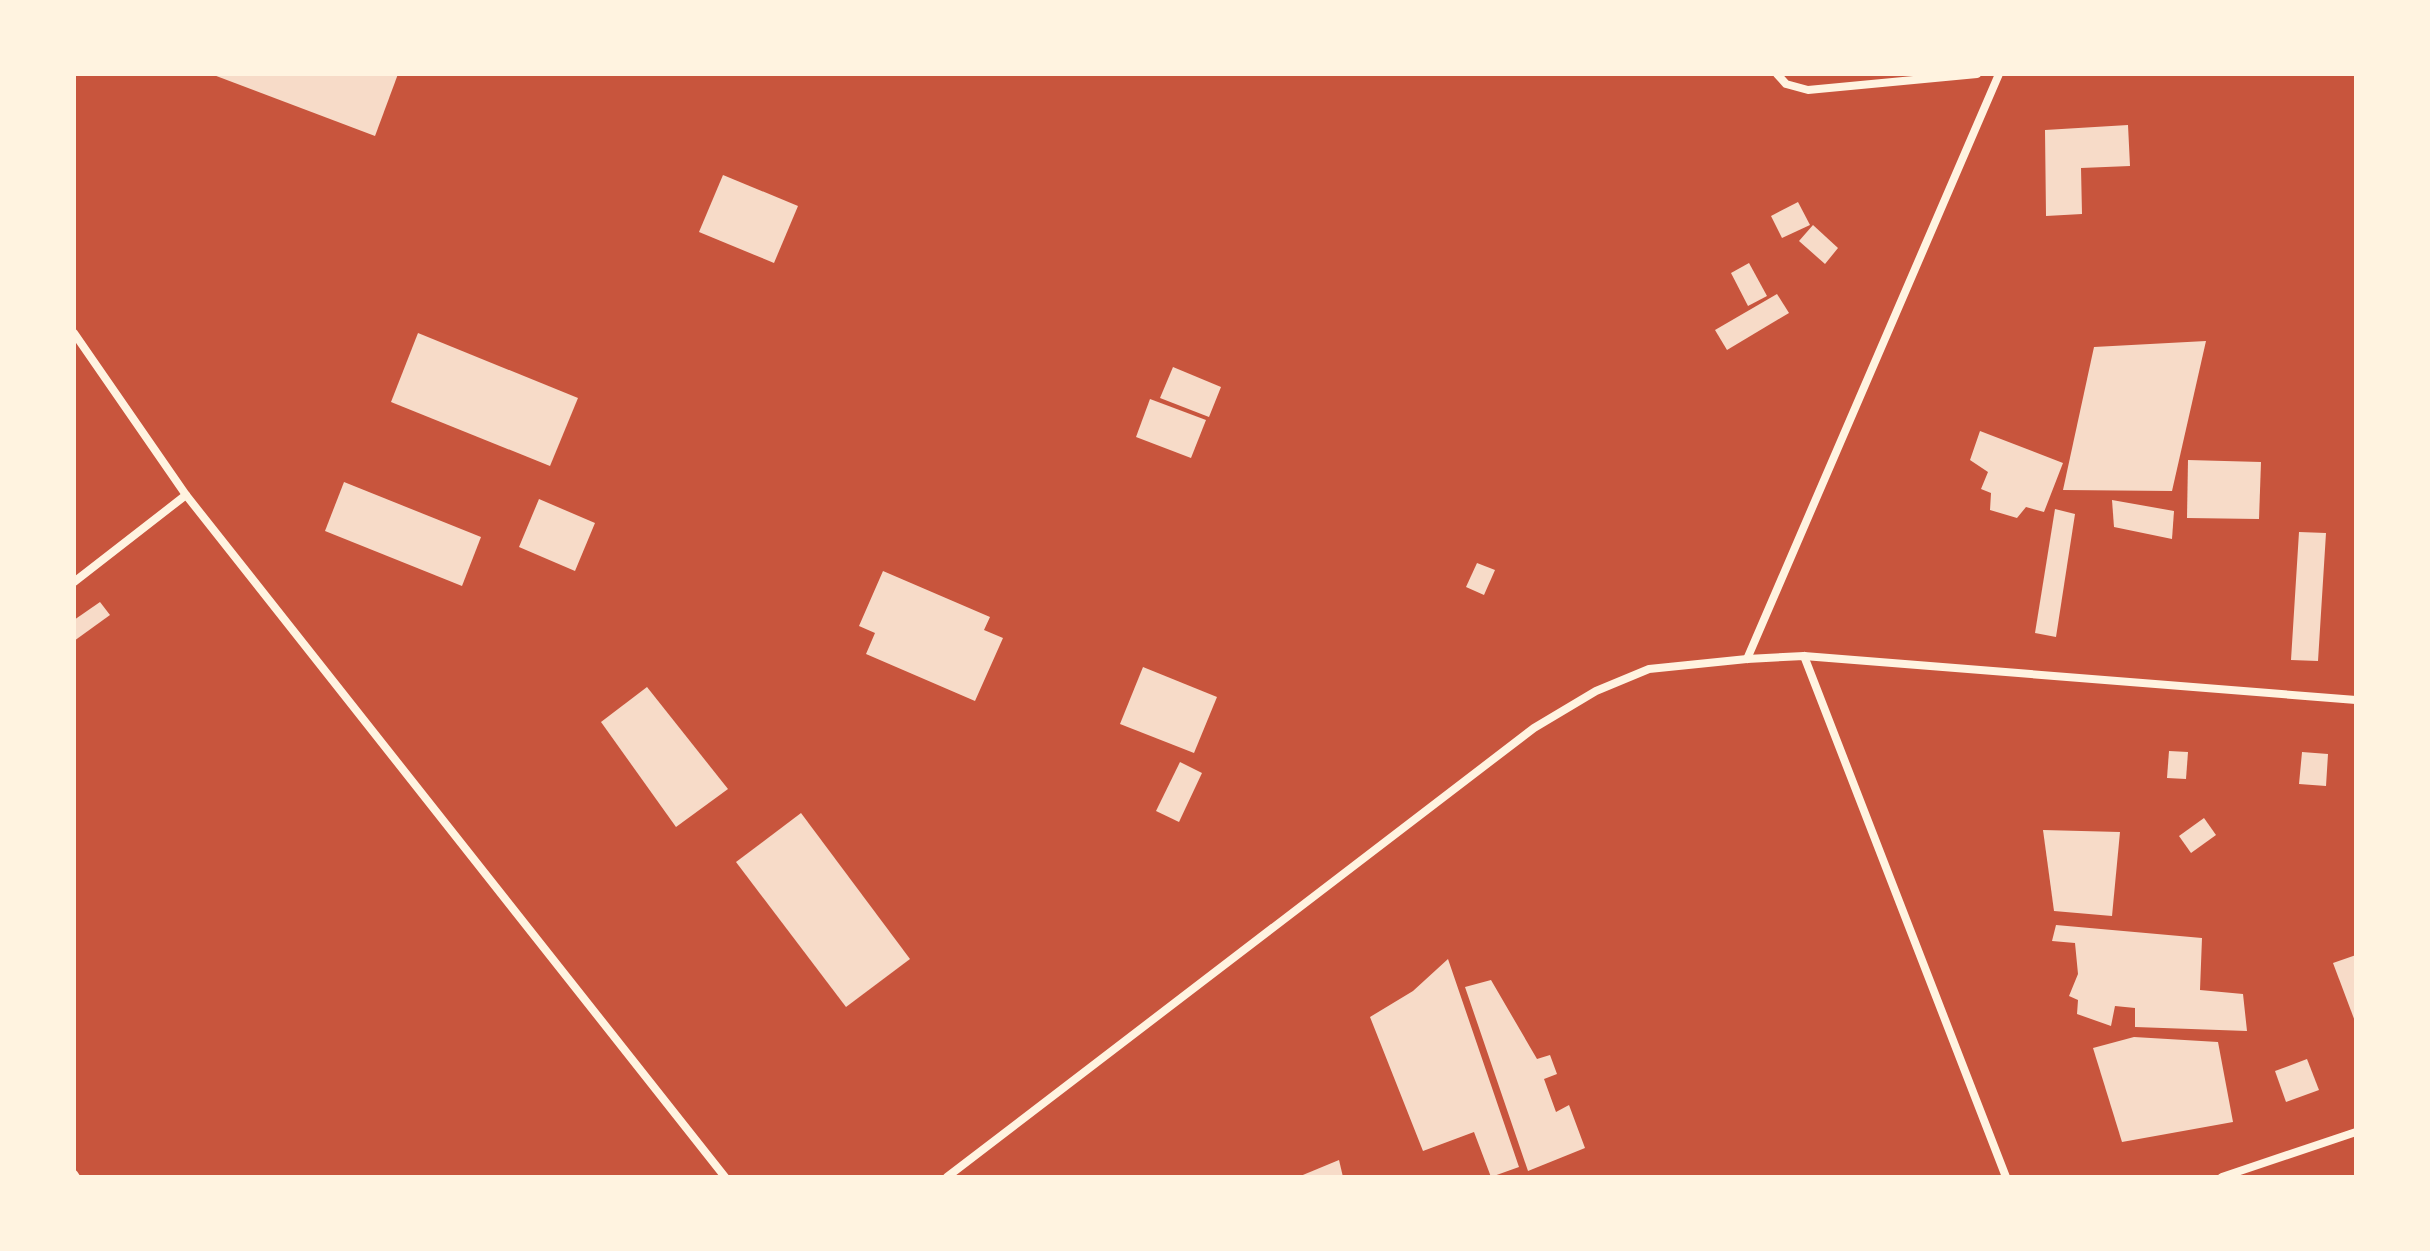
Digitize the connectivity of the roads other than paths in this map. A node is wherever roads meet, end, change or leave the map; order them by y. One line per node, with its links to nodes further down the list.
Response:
1 (1777, 74): 2 (street)
2 (1977, 74)
3 (1999, 74): 8 (street)
4 (74, 333): 5 (street)
5 (186, 495): 6 (street); 11 (street)
6 (74, 582)
7 (1804, 656): 8 (street); 9 (street); 13 (street)
8 (1747, 659): 12 (street)
9 (2356, 700)
10 (2356, 1132): 14 (street)
11 (725, 1177)
12 (947, 1177)
13 (2006, 1177)
14 (2222, 1177)

